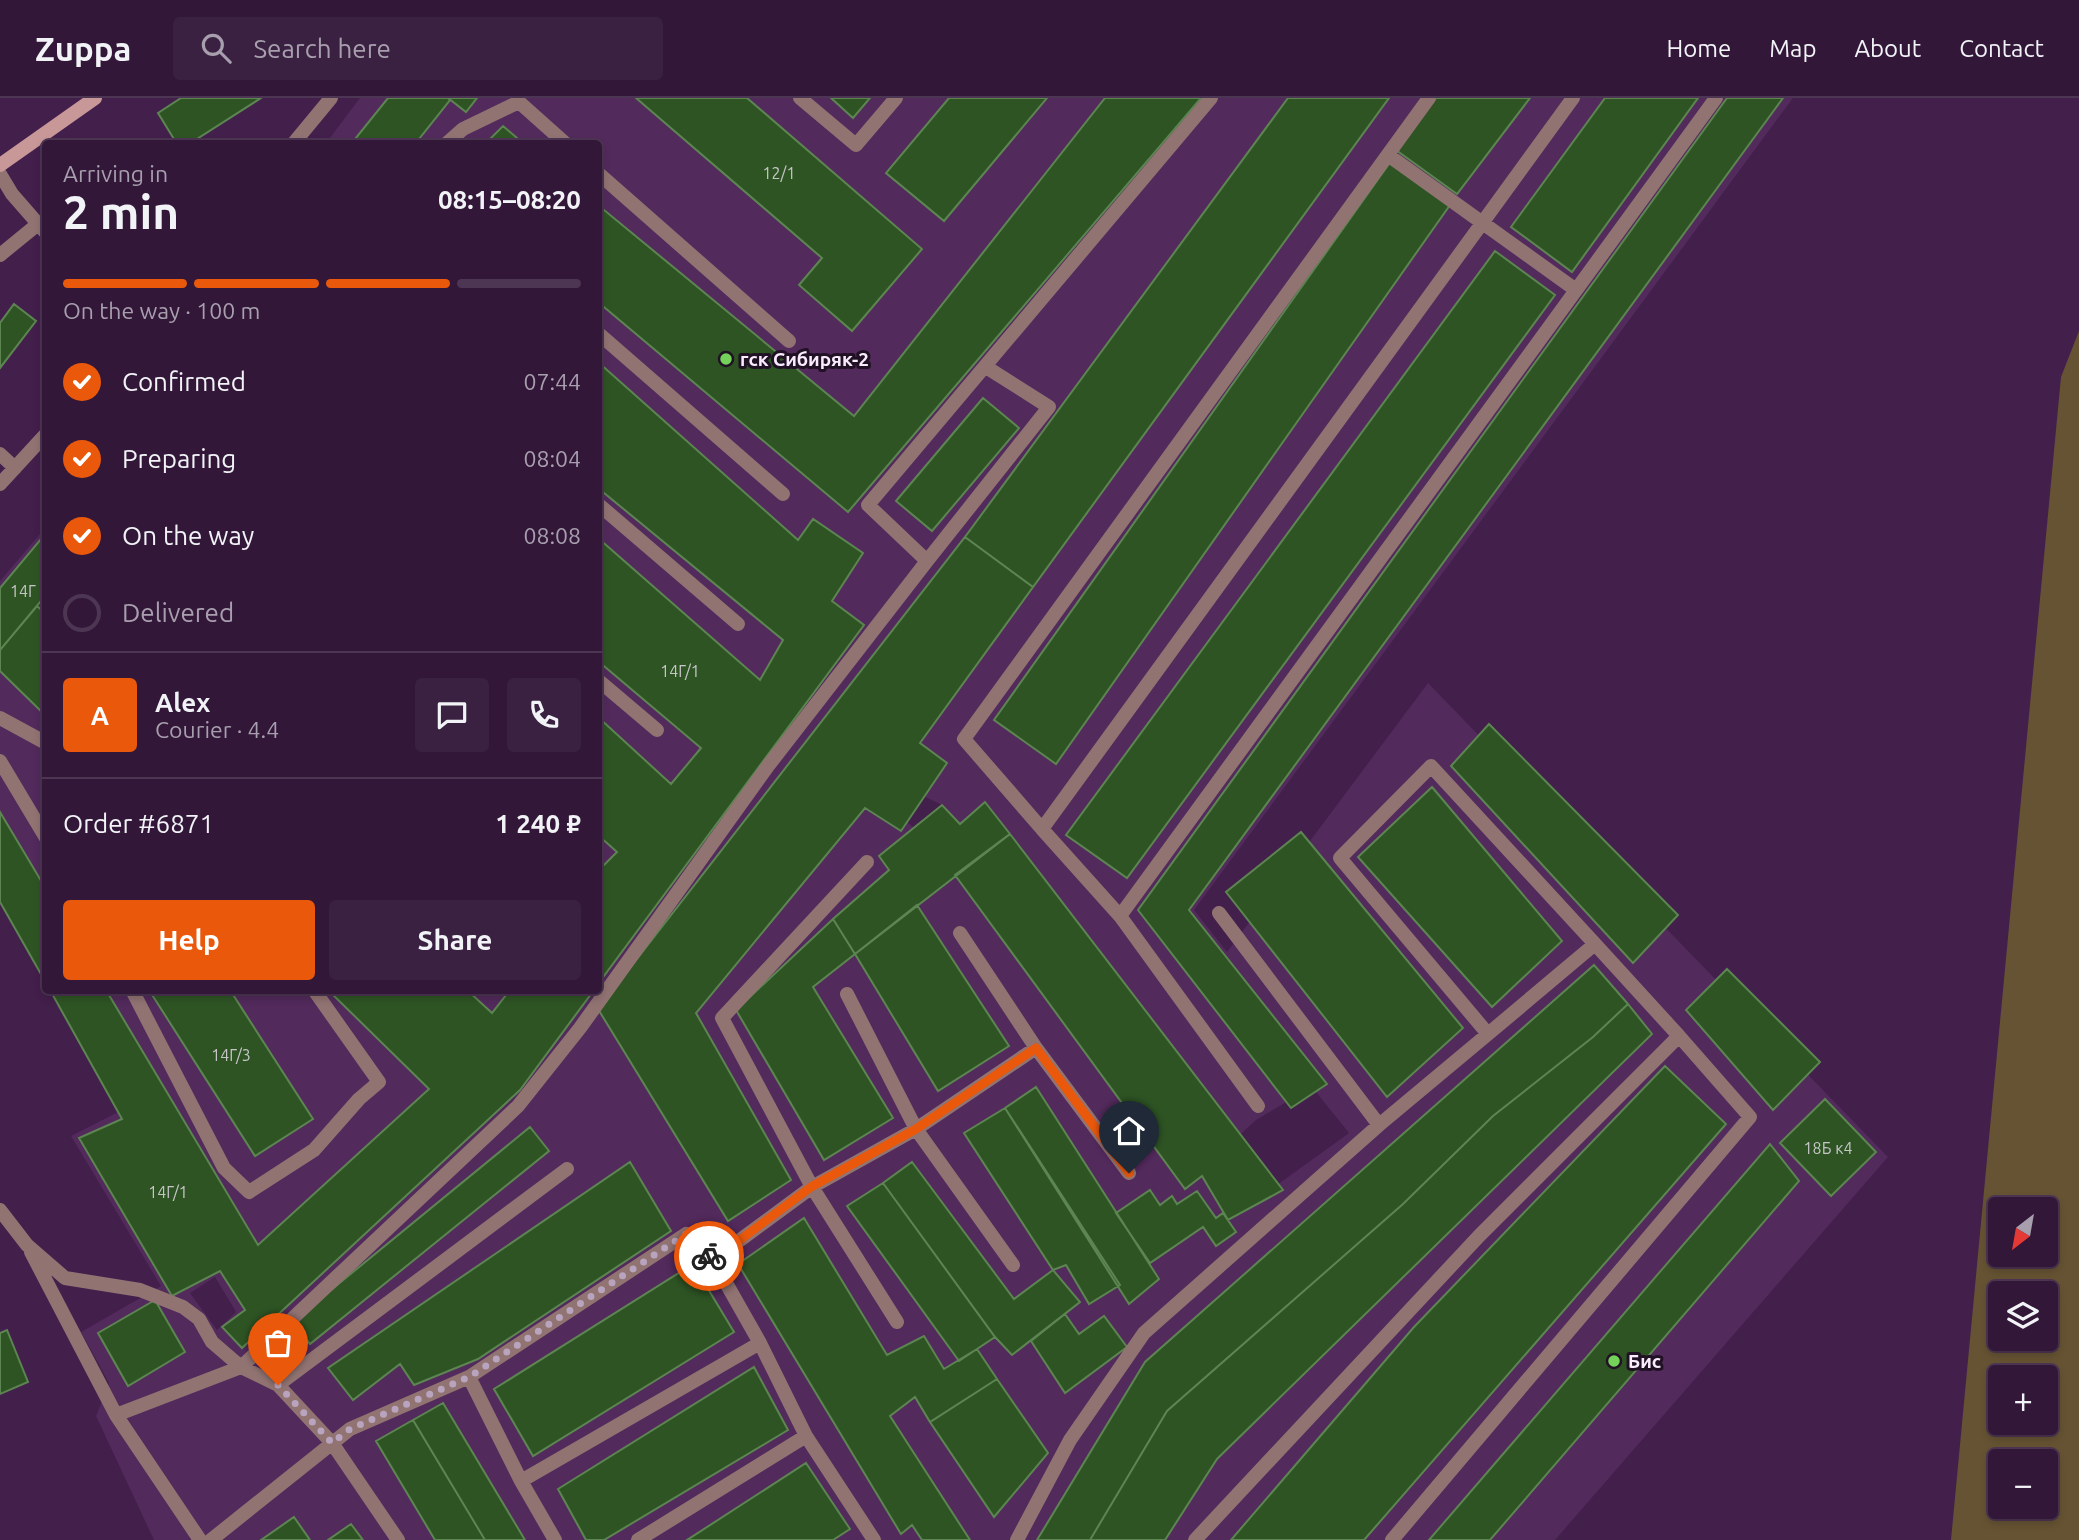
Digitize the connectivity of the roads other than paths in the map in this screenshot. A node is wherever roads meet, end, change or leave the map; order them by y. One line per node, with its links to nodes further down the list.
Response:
1 (95, 98): 13 (street)
2 (331, 98): 9 (lane)
3 (800, 98): 4 (lane)
4 (896, 98)
5 (1211, 98): 22 (lane)
6 (1429, 98): 12 (lane)
7 (1573, 98): 16 (lane)
8 (1716, 98): 19 (lane)
9 (296, 140)
10 (451, 140): 11 (lane)
11 (562, 140)
12 (1388, 155): 16 (lane); 36 (lane)
13 (0, 165)
14 (0, 174): 17 (lane)
15 (602, 177): 21 (lane)
16 (1482, 222): 19 (lane); 36 (lane)
17 (42, 228): 18 (lane)
18 (0, 255)
19 (1576, 290): 40 (lane)
20 (602, 336): 27 (lane)
21 (789, 341)
22 (986, 368): 29 (lane); 29 (lane)
23 (42, 438): 25 (lane)
24 (0, 454): 25 (lane)
25 (15, 468): 26 (lane)
26 (0, 484)
27 (783, 494)
28 (602, 508): 30 (lane)
29 (928, 561): 61 (lane)
30 (737, 624)
31 (602, 683): 33 (lane)
32 (0, 718): 34 (lane)
33 (657, 730)
34 (42, 741)
35 (0, 761): 37 (lane)
36 (1042, 829): 40 (lane)
37 (42, 831)
38 (867, 863): 54 (lane)
39 (1219, 913): 50 (lane)
40 (1120, 916): 49 (lane)
41 (960, 933): 48 (lane)
42 (1595, 944): 46 (lane); 46 (lane); 47 (lane)
43 (134, 994): 44 (lane)
44 (317, 994)
45 (847, 994): 51 (lane)
46 (1488, 1034): 50 (lane)
47 (1679, 1036): 75 (lane); 76 (lane)
48 (1036, 1048): 51 (lane); 53 (lane)
49 (1258, 1106)
50 (1379, 1125): 74 (lane)
51 (916, 1129): 54 (lane); 58 (lane)
52 (566, 1169): 63 (lane)
53 (1129, 1173)
54 (811, 1187): 57 (lane); 59 (lane)
55 (0, 1210): 56 (lane)
56 (27, 1245): 61 (lane); 64 (lane)
57 (713, 1260): 60 (lane); 62 (lane)
58 (1013, 1265)
59 (897, 1322)
60 (760, 1343): 65 (lane); 67 (lane)
61 (241, 1367): 63 (lane); 64 (lane)
62 (469, 1377): 66 (lane); 67 (lane)
63 (278, 1385): 66 (lane)
64 (116, 1415): 68 (lane)
65 (806, 1436): 72 (lane); 73 (lane)
66 (332, 1443): 69 (lane); 70 (lane)
67 (521, 1481): 71 (lane)
68 (200, 1540)
69 (211, 1540)
70 (398, 1540)
71 (555, 1540)
72 (638, 1540)
73 (874, 1540)
74 (1017, 1540)
75 (1195, 1540)
76 (1392, 1540)

